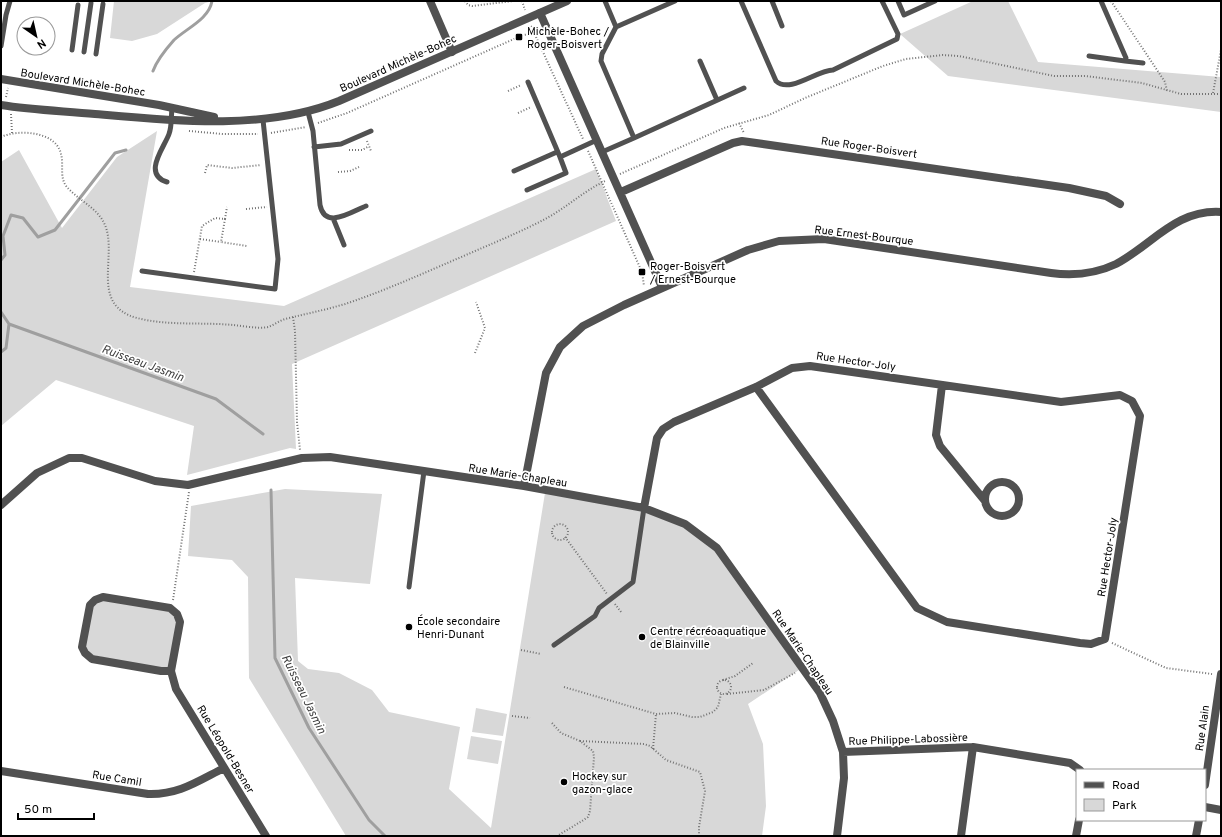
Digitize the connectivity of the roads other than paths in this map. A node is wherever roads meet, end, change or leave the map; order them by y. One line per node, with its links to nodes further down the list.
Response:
1 (10, 1): 18 (lane)
2 (430, 1): 21 (street)
3 (567, 1): 15 (street, Boulevard Michèle-Bohec)
4 (605, 1): 17 (lane)
5 (676, 1): 17 (lane)
6 (741, 1): 8 (lane)
7 (772, 1): 16 (lane)
8 (882, 1)
9 (898, 1): 10 (lane)
10 (935, 1)
11 (1101, 1): 25 (lane)
12 (91, 3): 20 (lane)
13 (103, 4): 22 (lane)
14 (78, 5): 19 (lane)
15 (540, 13): 21 (street, Boulevard Michèle-Bohec); 39 (street)
16 (782, 26)
17 (616, 27): 38 (lane)
18 (1, 46)
19 (72, 50)
20 (84, 52)
21 (452, 52): 33 (street, Boulevard Michèle-Bohec)
22 (96, 54)
23 (1089, 56): 25 (lane)
24 (700, 61): 30 (lane)
25 (1125, 61): 26 (lane)
26 (1143, 63)
27 (1, 79): 32 (street, Boulevard Michèle-Bohec)
28 (528, 82): 42 (lane)
29 (744, 88): 30 (lane)
30 (718, 100): 38 (lane)
31 (1, 105): 34 (street, Boulevard Michèle-Bohec)
32 (172, 108): 34 (lane); 36 (street, Boulevard Michèle-Bohec)
33 (308, 112): 35 (street, Boulevard Michèle-Bohec); 40 (lane)
34 (171, 120): 36 (street, Boulevard Michèle-Bohec); 44 (lane)
35 (262, 120): 36 (street, Boulevard Michèle-Bohec); 52 (lane)
36 (232, 121)
37 (371, 131): 40 (lane)
38 (634, 138): 41 (lane)
39 (597, 140): 41 (street); 42 (lane)
40 (314, 147): 50 (lane)
41 (602, 152): 46 (street)
42 (558, 154): 43 (lane); 45 (lane)
43 (514, 171)
44 (167, 182)
45 (527, 190)
46 (621, 192): 47 (street, Rue Roger-Boisvert); 53 (street)
47 (1120, 204)
48 (366, 206): 50 (lane)
49 (1221, 212): 53 (street, Rue Ernest-Bourque)
50 (333, 218): 51 (lane)
51 (344, 245)
52 (142, 270)
53 (662, 288): 57 (street, Rue Ernest-Bourque)
54 (942, 386): 55 (street, Rue Hector-Joly); 55 (street, Rue Hector-Joly); 58 (street)
55 (756, 387): 60 (street, Rue Hector-Joly)
56 (424, 471): 57 (street, Rue Marie-Chapleau); 59 (street, Rue Marie-Chapleau); 61 (lane)
57 (524, 486): 60 (street, Rue Marie-Chapleau)
58 (985, 501): 58 (street)
59 (1, 504)
60 (644, 508): 62 (lane); 66 (street, Rue Marie-Chapleau)
61 (409, 587)
62 (554, 644)
63 (171, 671): 63 (street, Rue Léopold-Besner); 67 (street, Rue Léopold-Besner)
64 (1221, 675): 70 (street, Rue Alain)
65 (973, 747): 66 (street, Rue Philippe-Labossière); 68 (street, Rue Philippe-Labossière); 77 (street, Rue Philippe-Labossière)
66 (843, 752): 76 (street, Rue Marie-Chapleau)
67 (224, 768): 69 (street, Rue Camil); 75 (street, Rue Léopold-Besner)
68 (1079, 769)
69 (1, 771)
70 (1206, 778)
71 (1206, 807): 72 (street)
72 (1221, 810)
73 (1079, 821): 78 (street)
74 (1199, 821): 79 (street)
75 (266, 836)
76 (837, 836)
77 (961, 836)
78 (1076, 836)
79 (1196, 836)

